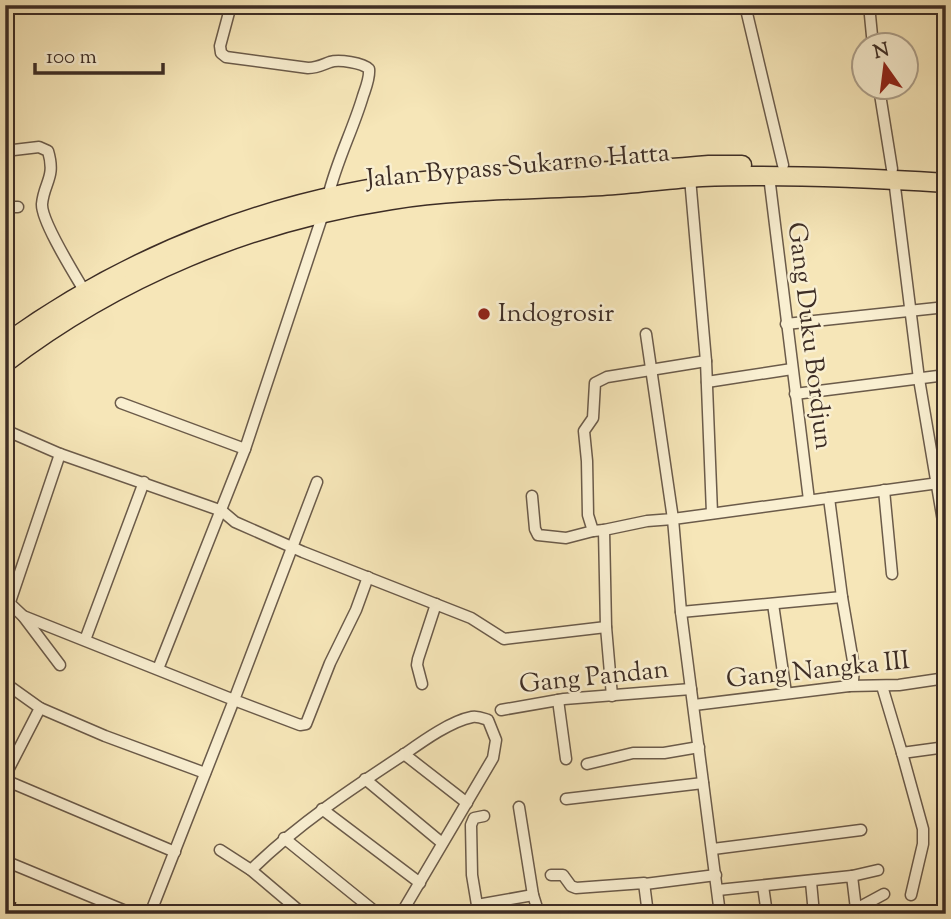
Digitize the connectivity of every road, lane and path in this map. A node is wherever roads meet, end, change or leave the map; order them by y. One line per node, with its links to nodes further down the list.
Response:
1 (231, 5): 13 (street)
2 (745, 5): 7 (street, Gang Duku Bordjun)
3 (869, 5): 4 (street)
4 (872, 32)
5 (881, 102): 9 (street)
6 (5, 151): 17 (street)
7 (776, 171): 9 (highway, Jalan Bypass Sukarno Hatta); 10 (highway, Jalan Bypass Sukarno Hatta); 11 (highway, Jalan Bypass Sukarno Hatta); 20 (street, Gang Duku Bordjun)
8 (946, 172): 9 (highway, Jalan Bypass Sukarno Hatta)
9 (893, 174): 12 (highway, Jalan Bypass Sukarno Hatta); 19 (street)
10 (600, 178): 11 (highway, Jalan Bypass Sukarno Hatta); 13 (highway, Jalan Bypass Sukarno Hatta)
11 (690, 178): 23 (street)
12 (946, 183)
13 (326, 206): 16 (highway, Jalan Bypass Sukarno Hatta); 33 (street)
14 (5, 207): 15 (street)
15 (18, 207)
16 (107, 288): 17 (highway, Jalan Bypass Sukarno Hatta); 24 (highway, Jalan Bypass Sukarno Hatta)
17 (85, 292): 22 (highway, Jalan Bypass Sukarno Hatta)
18 (946, 306): 19 (street)
19 (911, 312): 20 (street); 28 (street)
20 (786, 324): 25 (street, Gang Duku Bordjun)
21 (646, 334): 26 (street)
22 (5, 344)
23 (706, 361): 26 (street); 29 (street)
24 (5, 363)
25 (792, 369): 29 (street); 30 (street, Gang Duku Bordjun)
26 (650, 370): 44 (street); 45 (street)
27 (946, 375): 28 (street)
28 (919, 379): 30 (street); 37 (street)
29 (707, 382): 43 (street)
30 (795, 394): 41 (street, Gang Duku Bordjun)
31 (121, 403): 33 (street)
32 (5, 430): 34 (street)
33 (245, 449): 42 (street)
34 (60, 454): 35 (street); 51 (street)
35 (144, 482): 42 (street); 57 (street)
36 (317, 482): 47 (street)
37 (941, 482): 38 (street); 46 (street)
38 (884, 490): 40 (street); 48 (street)
39 (532, 496): 45 (street)
40 (829, 498): 41 (street); 50 (street)
41 (809, 500): 43 (street)
42 (222, 511): 47 (street); 59 (street)
43 (712, 513): 44 (street)
44 (673, 519): 45 (street); 54 (street)
45 (599, 530): 56 (street)
46 (946, 539)
47 (292, 547): 49 (street); 68 (street)
48 (892, 574)
49 (368, 577): 52 (street); 68 (street)
50 (842, 597): 53 (street); 63 (street)
51 (7, 603): 55 (street)
52 (436, 604): 56 (street); 62 (street)
53 (772, 604): 54 (street); 66 (street)
54 (681, 612): 65 (street)
55 (23, 616): 57 (street); 58 (street)
56 (606, 627): 67 (street)
57 (85, 640): 59 (street)
58 (60, 665)
59 (158, 669): 68 (street)
60 (946, 678): 64 (street, Gang Nangka III)
61 (5, 682): 71 (street)
62 (422, 684)
63 (849, 686): 64 (street, Gang Nangka III); 66 (street, Gang Nangka III)
64 (881, 686): 75 (street)
65 (691, 689): 67 (street, Gang Pandan); 70 (street)
66 (786, 693): 70 (street, Gang Nangka III)
67 (612, 696): 69 (street, Gang Pandan)
68 (234, 700): 79 (street)
69 (558, 700): 72 (street, Gang Pandan); 77 (street)
70 (694, 705): 73 (street)
71 (40, 708): 79 (street); 80 (street)
72 (501, 710)
73 (699, 747): 78 (street); 82 (street)
74 (946, 747): 75 (street)
75 (902, 753): 107 (street)
76 (404, 754): 81 (street); 84 (street); 84 (street)
77 (566, 759)
78 (587, 764)
79 (205, 773): 93 (street)
80 (5, 778): 93 (street)
81 (365, 779): 86 (street); 90 (street)
82 (703, 783): 83 (street); 91 (street)
83 (566, 799)
84 (467, 803): 90 (street)
85 (519, 807): 106 (street)
86 (322, 809): 89 (street); 101 (street)
87 (484, 816): 108 (street)
88 (861, 830): 91 (street)
89 (284, 838): 95 (street); 113 (street)
90 (442, 843): 101 (street)
91 (713, 849): 98 (street)
92 (220, 850): 95 (street)
93 (175, 852): 111 (street)
94 (5, 861): 110 (street)
95 (251, 870): 112 (street)
96 (878, 870): 99 (street)
97 (551, 875): 102 (street)
98 (716, 875): 102 (street); 104 (street)
99 (852, 876): 100 (street); 109 (street)
100 (811, 881): 103 (street); 119 (street)
101 (420, 883): 114 (street)
102 (645, 884): 116 (street)
103 (763, 886): 104 (street); 118 (street)
104 (718, 890): 117 (street)
105 (884, 894): 109 (street)
106 (533, 895): 108 (street); 115 (street)
107 (911, 895)
108 (478, 910)
109 (855, 912)
110 (133, 914)
111 (150, 914)
112 (303, 914)
113 (377, 914)
114 (401, 914)
115 (539, 914)
116 (648, 914)
117 (720, 914)
118 (767, 914)
119 (814, 914)

